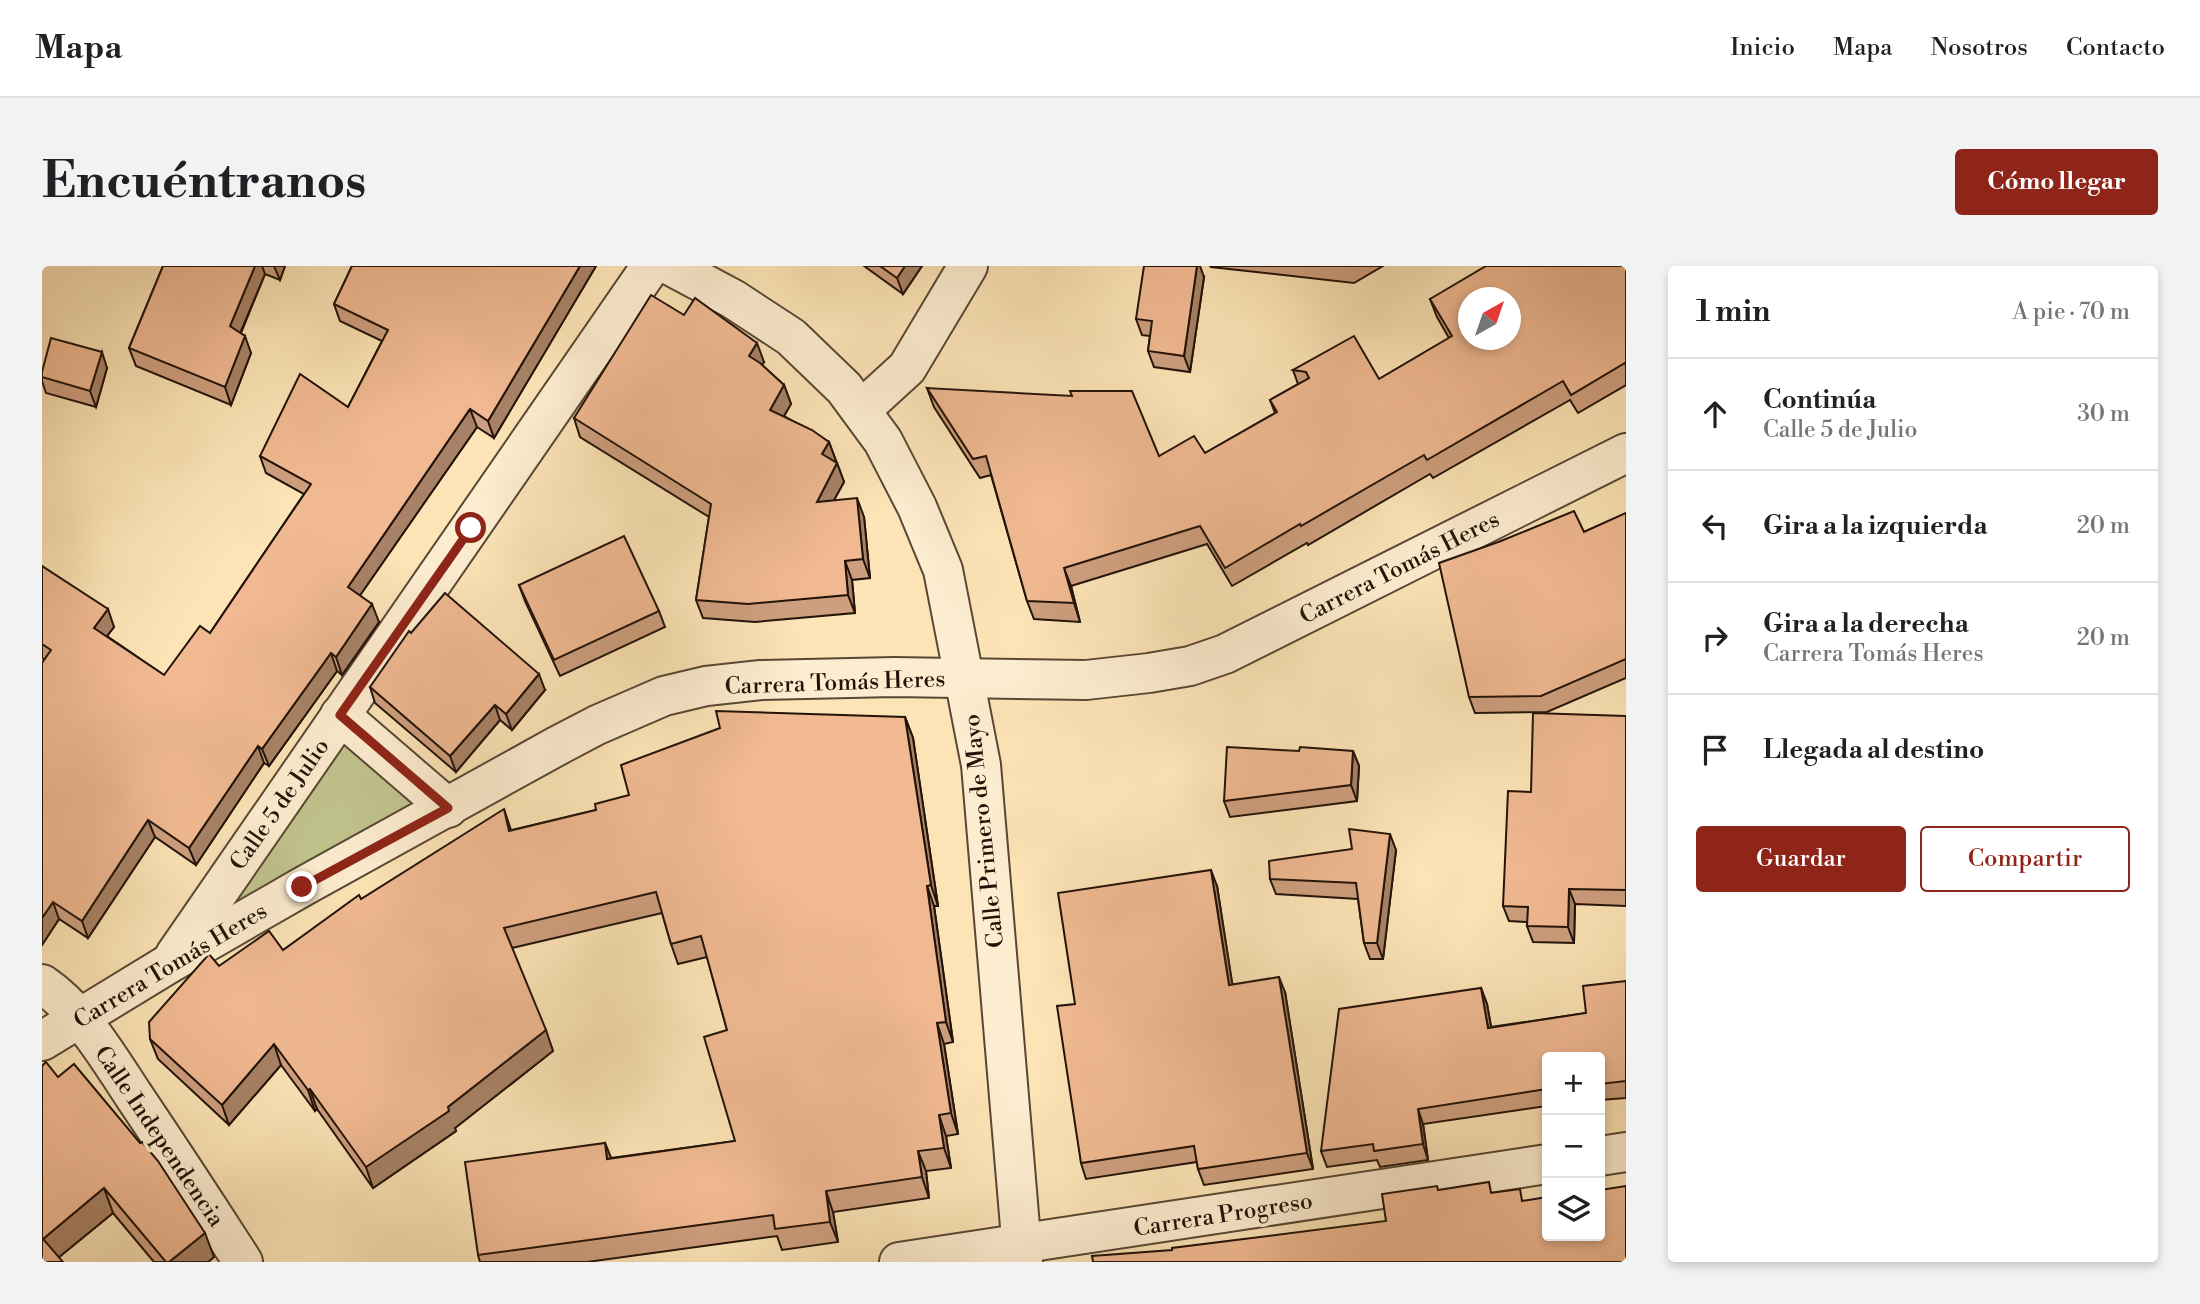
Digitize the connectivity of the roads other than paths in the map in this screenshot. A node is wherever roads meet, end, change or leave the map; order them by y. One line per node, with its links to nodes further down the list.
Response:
1 (651, 266): 7 (street, Calle 5 de Julio)
2 (671, 266): 4 (street, Calle Primero de Mayo)
3 (968, 266): 4 (street)
4 (861, 410): 6 (street, Calle Primero de Mayo)
5 (1626, 453): 6 (street, Carrera Tomás Heres)
6 (965, 679): 8 (street, Carrera Tomás Heres); 16 (street, Calle Primero de Mayo)
7 (340, 715): 8 (street); 9 (street, Calle 5 de Julio)
8 (448, 808): 9 (street, Carrera Tomás Heres)
9 (170, 963): 11 (street, Carrera Tomás Heres)
10 (44, 987): 11 (street, Calle Independencia)
11 (78, 1019): 12 (street, Carrera Tomás Heres); 17 (street, Calle Independencia)
12 (42, 1041)
13 (1626, 1152): 14 (street)
14 (1605, 1155)
15 (1542, 1165): 16 (street, Carrera Progreso)
16 (1022, 1253): 18 (street, Carrera Progreso)
17 (243, 1262)
18 (899, 1262)

